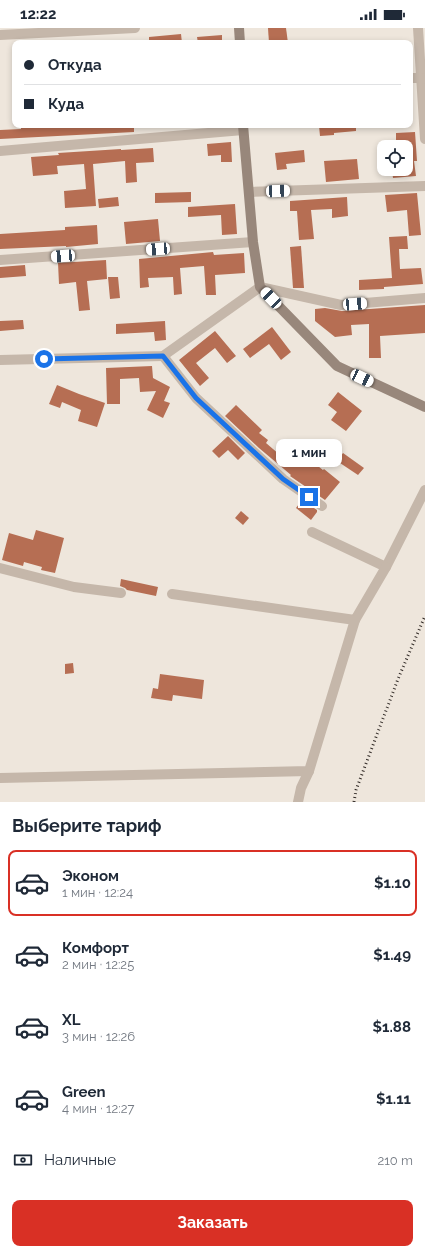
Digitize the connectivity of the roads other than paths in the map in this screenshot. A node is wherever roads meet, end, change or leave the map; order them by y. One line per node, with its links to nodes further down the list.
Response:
1 (135, 28): 4 (street)
2 (239, 28): 5 (street)
3 (418, 28): 7 (street)
4 (0, 35)
5 (240, 40)
6 (413, 78): 7 (street)
7 (423, 79): 9 (street)
8 (243, 128): 10 (street); 12 (street)
9 (425, 139)
10 (0, 151)
11 (425, 186): 12 (street)
12 (249, 192): 13 (street)
13 (253, 242): 14 (street); 15 (street)
14 (0, 260)
15 (260, 287): 16 (street); 17 (street); 19 (street)
16 (425, 298)
17 (163, 356): 18 (street); 21 (street)
18 (0, 360)
19 (425, 407)
20 (425, 490): 23 (street)
21 (322, 506)
22 (312, 532): 23 (street)
23 (386, 567): 27 (street)
24 (0, 568): 25 (street)
25 (121, 593)
26 (172, 594): 27 (street)
27 (356, 620): 28 (street)
28 (309, 771): 29 (street); 30 (street)
29 (0, 778)
30 (298, 802)

